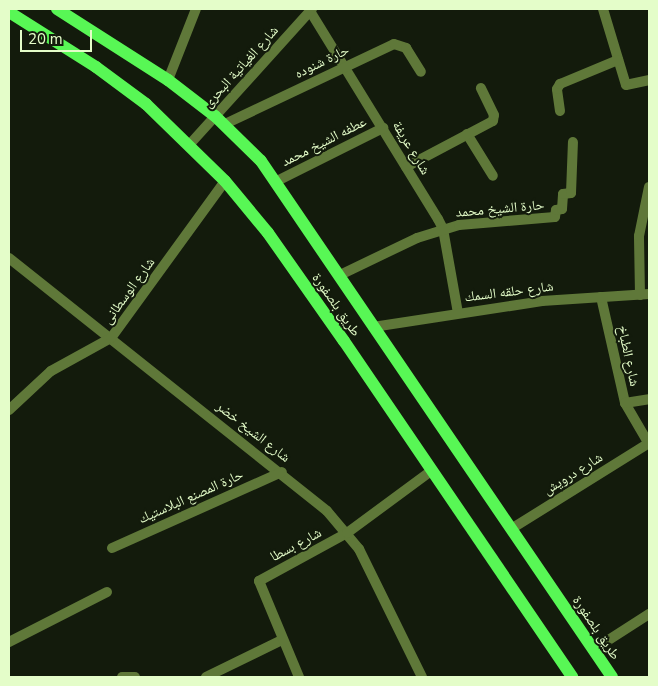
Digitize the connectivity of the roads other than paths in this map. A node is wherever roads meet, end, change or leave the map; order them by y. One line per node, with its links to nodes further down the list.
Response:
1 (57, 9): 9 (main road, طريق بلصفورة)
2 (196, 9): 9 (street)
3 (603, 9): 6 (street)
4 (311, 10): 7 (street, شارع عريفة); 13 (street, شارع الغياتية البحرى)
5 (9, 12): 17 (main road, طريق بلصفورة)
6 (618, 60): 10 (street); 12 (street)
7 (346, 66): 8 (street, حارة شنوده); 13 (street, حارة شنوده); 14 (street, شارع عريفة)
8 (421, 72)
9 (168, 80): 13 (main road, طريق بلصفورة)
10 (649, 81)
11 (481, 88): 15 (street)
12 (560, 111)
13 (220, 120): 17 (street, شارع الغياتية البحرى); 21 (main road, طريق بلصفورة)
14 (383, 128): 18 (street, شارع عريفة); 21 (street, عطفه الشيخ محمد)
15 (467, 134): 18 (street); 19 (street)
16 (573, 142): 23 (street, حارة الشيخ محمد)
17 (190, 144): 20 (main road, طريق بلصفورة)
18 (406, 167): 23 (street, شارع عريفة)
19 (493, 176)
20 (225, 181): 30 (street, شارع الوسطانى); 35 (main road, طريق بلصفورة)
21 (276, 181): 25 (main road, طريق بلصفورة)
22 (649, 187): 26 (street)
23 (443, 229): 25 (street, حارة الشيخ محمد); 28 (street, شارع عريفة)
24 (9, 258): 30 (street, شارع الشيخ خضر)
25 (340, 275): 29 (main road, طريق بلصفورة)
26 (645, 294): 27 (street, شارع حلقه السمك)
27 (601, 297): 28 (street, شارع حلقه السمك); 32 (street, شارع الطباخ)
28 (458, 313): 29 (street, شارع حلقه السمك)
29 (373, 327): 37 (main road, طريق بلصفورة)
30 (111, 338): 33 (street, شارع الوسطانى); 36 (street, شارع الشيخ خضر)
31 (649, 399): 32 (street)
32 (625, 403): 34 (street, شارع الطباخ)
33 (9, 410)
34 (649, 444): 37 (street, شارع درويش)
35 (431, 471): 38 (street, شارع بسطا); 50 (main road, طريق بلصفورة)
36 (282, 472): 38 (street, شارع الشيخ خضر); 39 (street, حارة المصنع البلاستيك)
37 (511, 529): 44 (main road, طريق بلصفورة)
38 (347, 534): 42 (street, شارع بسطا); 49 (street, شارع الشيخ خضر)
39 (112, 548)
40 (107, 592): 43 (street)
41 (649, 614): 44 (street)
42 (282, 640): 47 (street); 48 (street, شارع بسطا)
43 (9, 642)
44 (593, 650): 51 (main road, طريق بلصفورة)
45 (123, 677): 46 (street)
46 (135, 677)
47 (206, 677)
48 (299, 677)
49 (422, 677)
50 (572, 677)
51 (612, 677)

